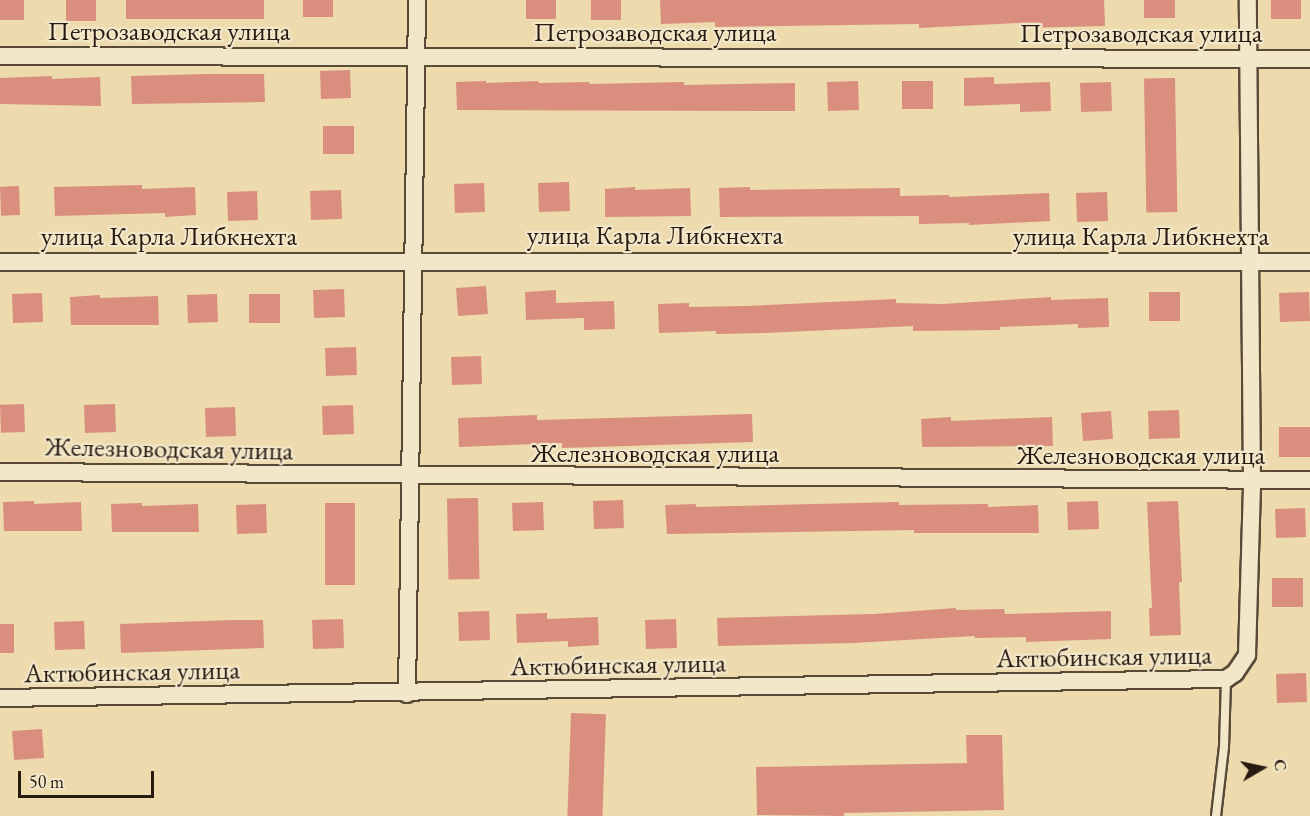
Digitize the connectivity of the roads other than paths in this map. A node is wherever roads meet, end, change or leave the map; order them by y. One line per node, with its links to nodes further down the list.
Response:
1 (417, 0): 4 (street)
2 (1248, 0): 6 (street)
3 (0, 56): 4 (street, Петрозаводская улица)
4 (414, 57): 6 (street, Петрозаводская улица); 7 (street)
5 (1310, 58): 6 (street, Петрозаводская улица)
6 (1249, 59): 9 (street)
7 (412, 260): 8 (street, улица Карла Либкнехта); 9 (street, улица Карла Либкнехта); 12 (street)
8 (0, 262)
9 (1252, 262): 10 (street, улица Карла Либкнехта); 14 (street)
10 (1310, 262)
11 (0, 472): 12 (street, Железноводская улица)
12 (410, 476): 14 (street, Железноводская улица); 16 (street)
13 (1310, 480): 14 (street, Железноводская улица)
14 (1252, 482): 15 (street)
15 (1231, 676): 16 (street, Актюбинская улица); 18 (lane)
16 (408, 693): 17 (street, Актюбинская улица)
17 (0, 698)
18 (1216, 816)

